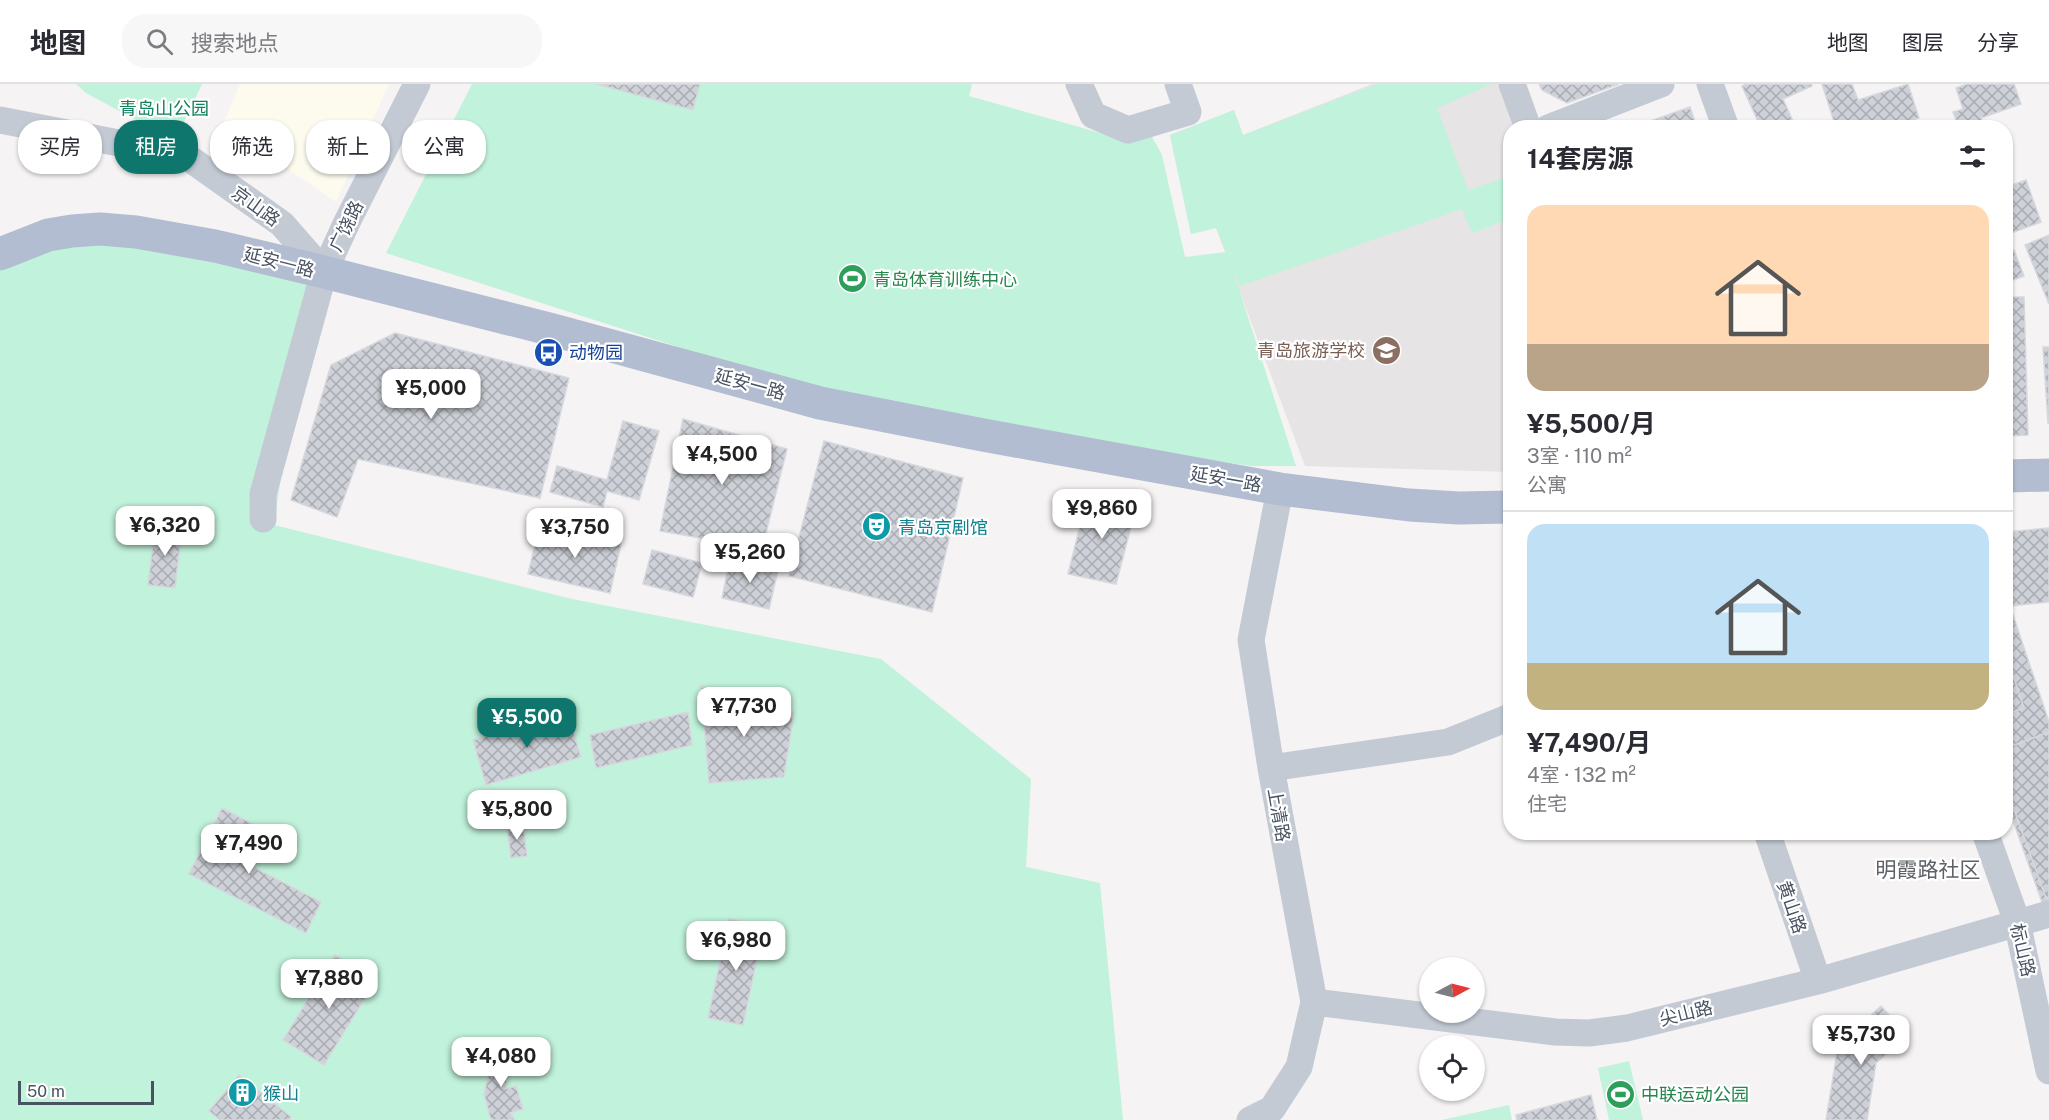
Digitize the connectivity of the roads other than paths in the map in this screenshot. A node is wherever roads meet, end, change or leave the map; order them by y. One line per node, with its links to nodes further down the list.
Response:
1 (417, 84): 12 (street, 广饶路)
2 (1079, 84): 3 (street)
3 (1178, 84)
4 (1512, 84): 8 (street)
5 (1661, 84): 9 (street)
6 (1710, 84): 10 (street)
7 (0, 120): 12 (street, 京山路)
8 (1525, 120)
9 (1569, 120)
10 (1723, 120)
11 (0, 254): 12 (main road, 延安一路)
12 (324, 272): 15 (main road, 延安一路); 17 (street, 广饶路)
13 (2049, 475): 14 (main road)
14 (2013, 476)
15 (1280, 489): 16 (main road, 延安一路); 19 (street, 上清路)
16 (1503, 507)
17 (263, 519)
18 (1503, 720): 19 (street)
19 (1271, 768): 25 (street, 上清路)
20 (1770, 840): 24 (street, 黄山路)
21 (1988, 840): 23 (street, 标山路)
22 (2049, 914): 23 (street, 尖山路)
23 (2017, 922): 24 (street, 尖山路); 26 (street, 标山路)
24 (1818, 981): 25 (street, 尖山路)
25 (1314, 1002): 27 (street, 上清路)
26 (2049, 1071)
27 (1250, 1120)

